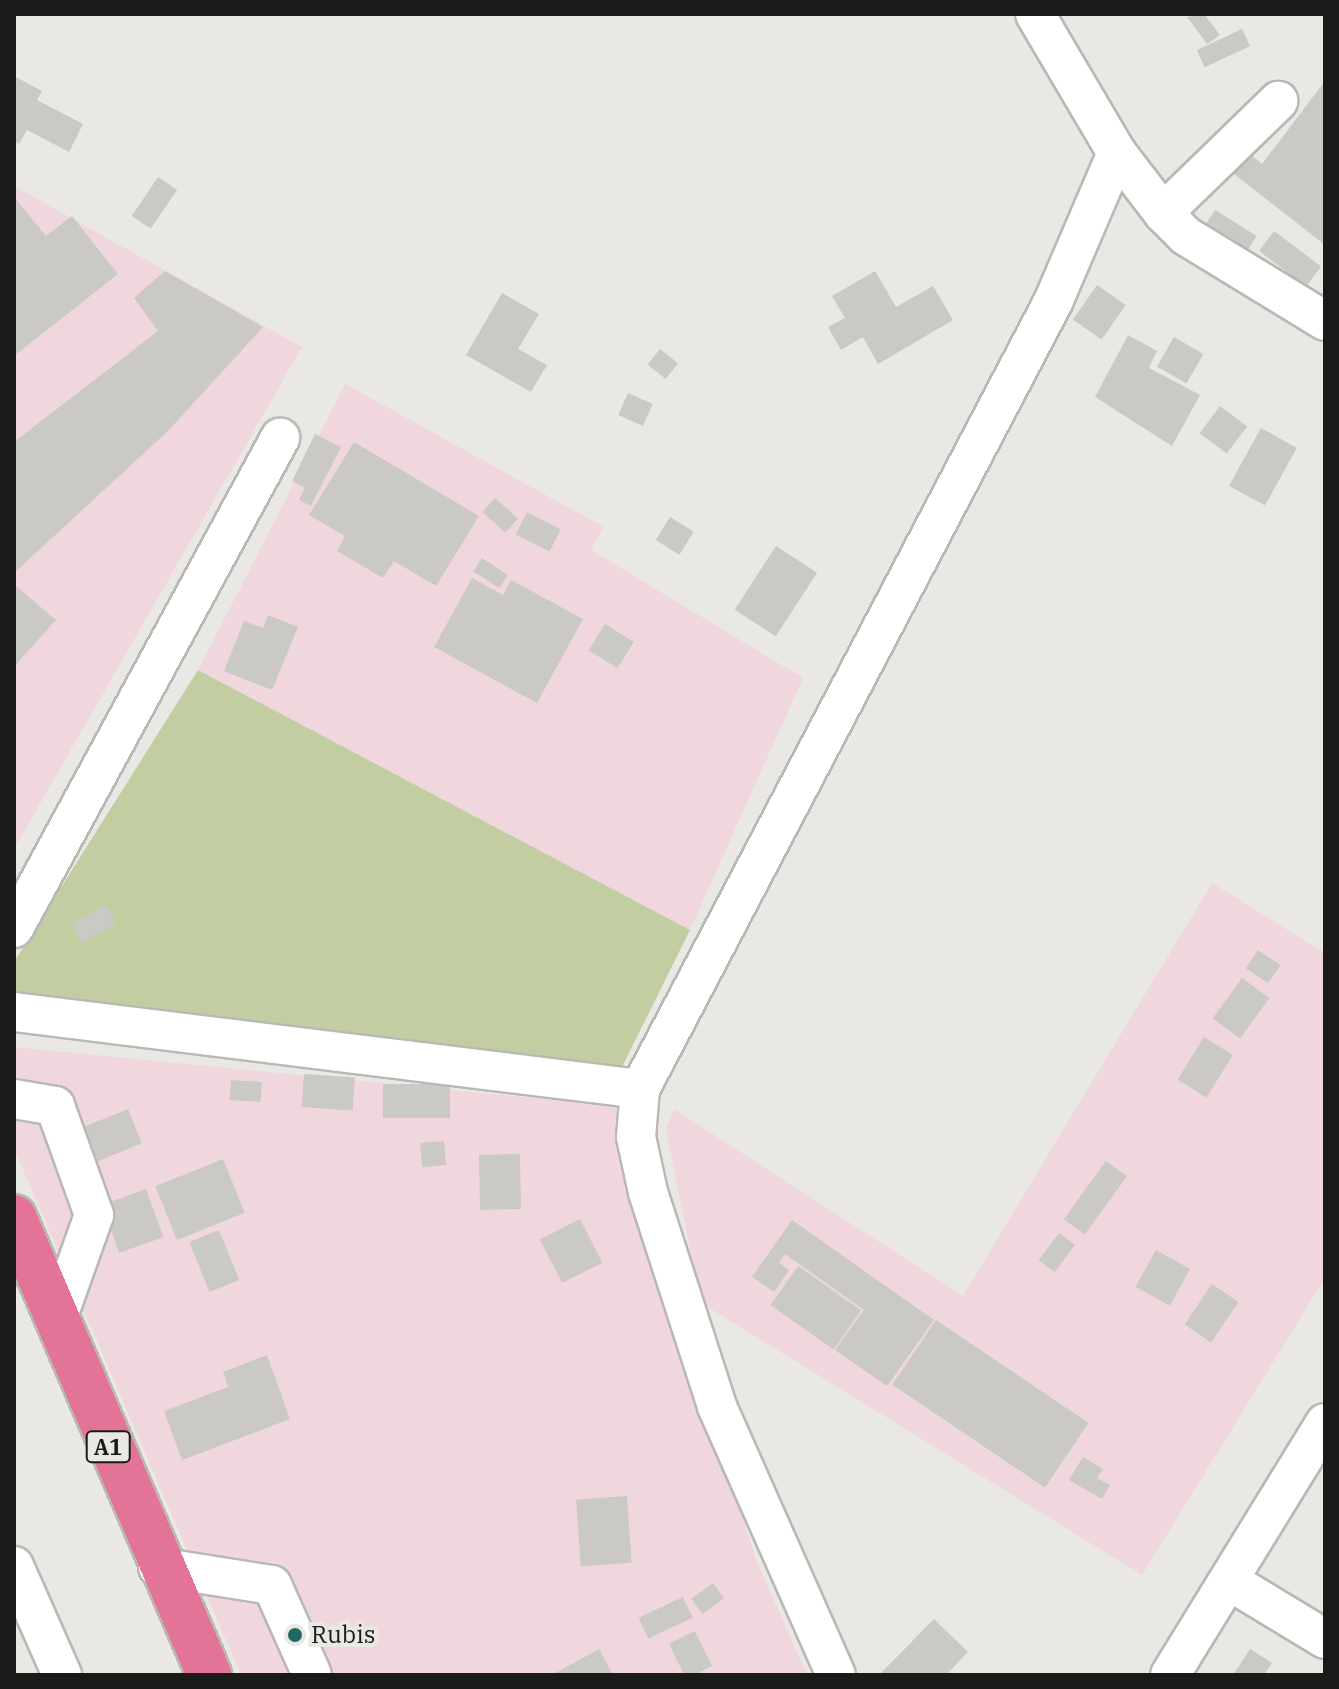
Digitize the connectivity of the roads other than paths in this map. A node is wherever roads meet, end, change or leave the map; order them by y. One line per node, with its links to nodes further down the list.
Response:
1 (1035, 14): 3 (street)
2 (1278, 101): 4 (street)
3 (1117, 153): 4 (street); 9 (street)
4 (1163, 213): 5 (street)
5 (1325, 321)
6 (280, 438): 7 (street)
7 (14, 928)
8 (14, 1012): 9 (street)
9 (640, 1089): 21 (street)
10 (14, 1099): 12 (street)
11 (14, 1217): 12 (highway, A1)
12 (56, 1322): 15 (highway, A1)
13 (1325, 1423): 16 (street)
14 (14, 1566): 18 (street)
15 (158, 1567): 19 (highway, A1); 20 (street)
16 (1231, 1582): 17 (street); 22 (street)
17 (1325, 1639)
18 (62, 1675)
19 (209, 1675)
20 (312, 1675)
21 (836, 1675)
22 (1170, 1675)

